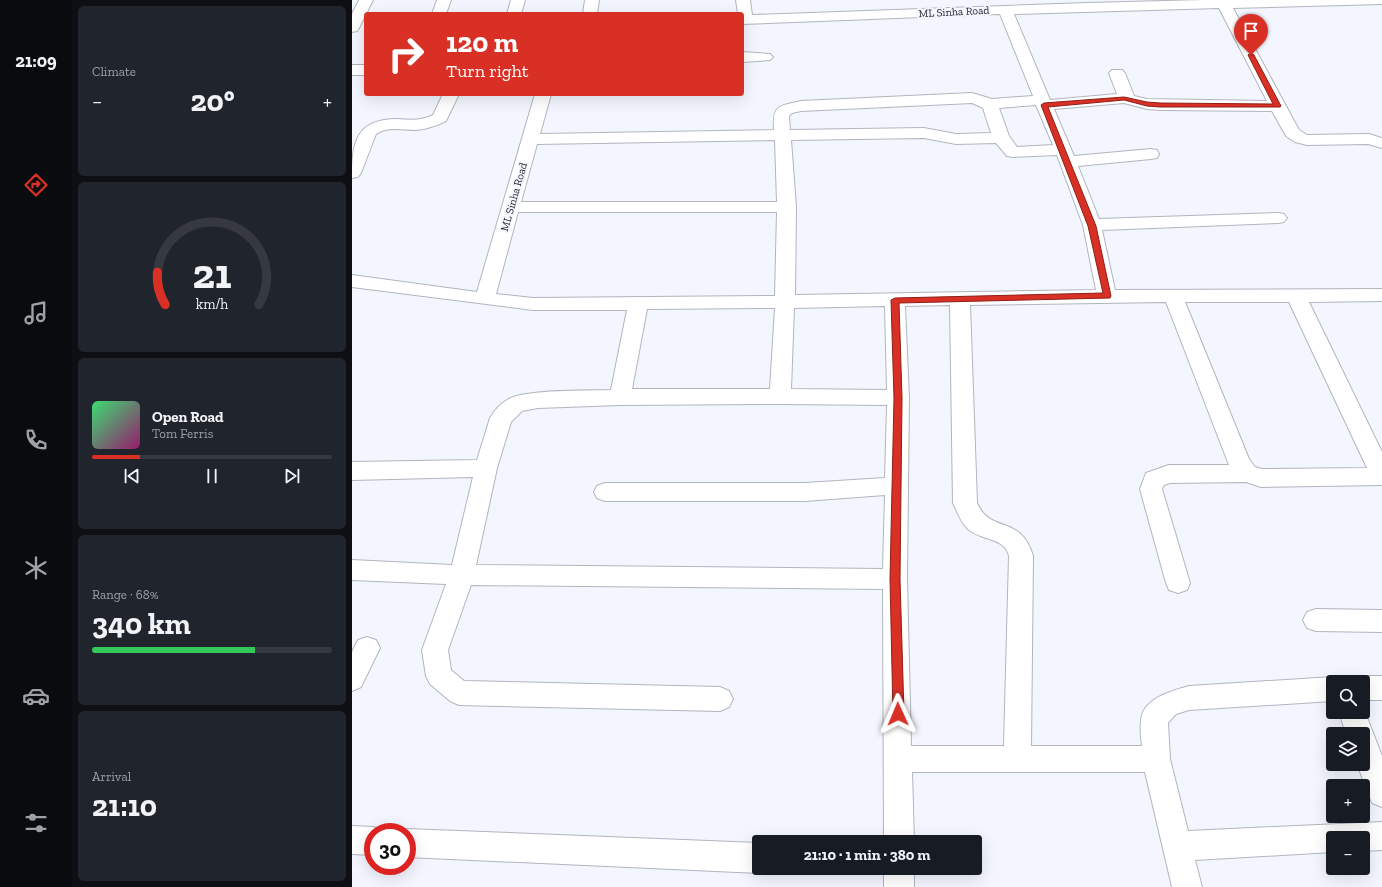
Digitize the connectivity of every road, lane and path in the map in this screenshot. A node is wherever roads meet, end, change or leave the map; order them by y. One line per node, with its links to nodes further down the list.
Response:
1 (366, 0): 19 (street)
2 (444, 0): 13 (street)
3 (518, 0): 14 (street)
4 (592, 0): 15 (street)
5 (743, 0): 16 (street)
6 (853, 0): 17 (street)
7 (1382, 0): 8 (street, ML Sinha Road)
8 (1329, 1): 10 (street, ML Sinha Road)
9 (1170, 2): 10 (street, ML Sinha Road); 12 (street, ML Sinha Road)
10 (1224, 4): 30 (street)
11 (970, 6): 12 (street, ML Sinha Road); 17 (street, ML Sinha Road)
12 (1005, 9): 28 (street)
13 (440, 12)
14 (515, 12)
15 (590, 12)
16 (744, 12)
17 (856, 17): 18 (street, ML Sinha Road)
18 (744, 20)
19 (352, 28)
20 (744, 57): 21 (street)
21 (765, 57)
22 (352, 70): 23 (street)
23 (364, 70)
24 (1117, 73): 27 (street)
25 (450, 96): 37 (street)
26 (542, 96): 32 (street, ML Sinha Road)
27 (1124, 98): 28 (street); 30 (street)
28 (1043, 103): 29 (street); 36 (street)
29 (989, 104): 31 (street); 33 (street)
30 (1278, 106): 34 (street)
31 (783, 135): 32 (street); 33 (street); 39 (street)
32 (531, 138): 38 (street, ML Sinha Road)
33 (1002, 138): 36 (street)
34 (1382, 142)
35 (1151, 154): 36 (street)
36 (1065, 156): 41 (street)
37 (352, 174)
38 (512, 207): 39 (street); 47 (street, ML Sinha Road)
39 (786, 207): 50 (street)
40 (1278, 218): 41 (street)
41 (1092, 226): 44 (street)
42 (352, 281): 47 (street)
43 (1296, 295): 45 (street); 46 (street); 58 (street)
44 (1107, 296): 45 (street); 48 (street)
45 (1173, 296): 57 (street)
46 (1382, 296)
47 (485, 299): 51 (street)
48 (960, 299): 49 (street); 75 (street)
49 (895, 300): 50 (street); 54 (street)
50 (785, 302): 51 (street); 52 (street)
51 (638, 304): 53 (street)
52 (780, 396): 53 (street); 54 (street)
53 (620, 397): 55 (street)
54 (898, 398): 59 (street)
55 (486, 468): 56 (street); 62 (street)
56 (352, 471)
57 (1248, 473): 58 (street); 64 (street)
58 (1382, 476)
59 (896, 486): 60 (street); 63 (street)
60 (605, 492)
61 (352, 570): 62 (street)
62 (462, 576): 63 (street); 72 (street)
63 (895, 579): 73 (street)
64 (1178, 583)
65 (1316, 620): 66 (street)
66 (1382, 621)
67 (367, 648): 68 (street)
68 (352, 679)
69 (1370, 688): 70 (street)
70 (1382, 688)
71 (1326, 690): 74 (street)
72 (720, 699)
73 (899, 759): 75 (street); 78 (street)
74 (1156, 759): 75 (street); 85 (street)
75 (1017, 760)
76 (1370, 761): 77 (street)
77 (1382, 793)
78 (899, 835)
79 (1382, 836): 80 (street)
80 (1370, 837)
81 (1326, 838): 85 (street)
82 (352, 840): 83 (street)
83 (364, 841)
84 (416, 843): 86 (street)
85 (1178, 846): 89 (street)
86 (752, 858)
87 (899, 875): 88 (street)
88 (899, 887)
89 (1187, 887)

